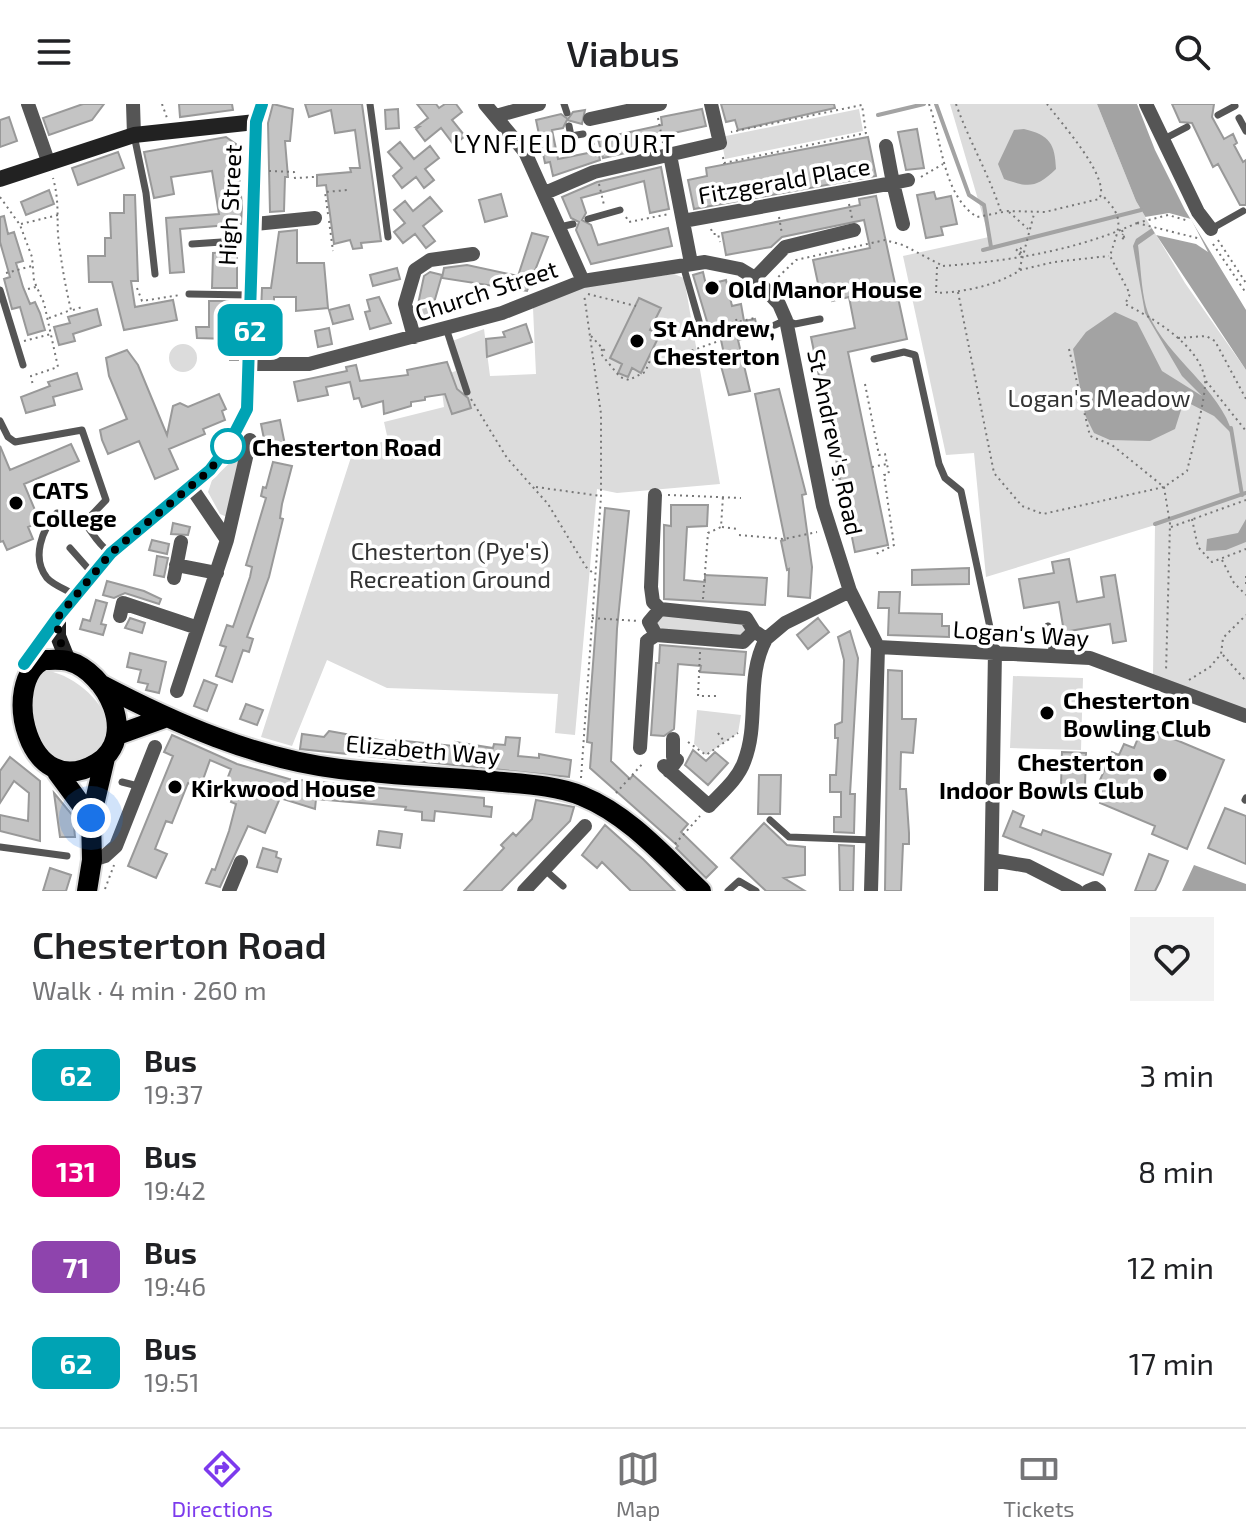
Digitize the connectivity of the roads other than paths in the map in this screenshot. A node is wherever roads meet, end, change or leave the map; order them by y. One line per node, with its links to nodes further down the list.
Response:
1 (28, 104): 25 (street)
2 (133, 104): 20 (street)
3 (262, 104): 16 (street, High Street)
4 (370, 104): 38 (lane)
5 (485, 104): 13 (street, Church Street)
6 (539, 104): 13 (street)
7 (658, 104): 11 (street)
8 (711, 104): 24 (street)
9 (1146, 104): 22 (street)
10 (1235, 106): 12 (lane)
11 (635, 107): 15 (street)
12 (1218, 115)
13 (496, 116): 28 (street, Church Street)
14 (1239, 118): 19 (lane)
15 (590, 119)
16 (256, 122): 20 (street); 36 (street, High Street)
17 (569, 126): 21 (lane)
18 (1187, 127): 22 (lane)
19 (1246, 131)
20 (134, 135): 25 (street); 42 (lane)
21 (586, 136)
22 (1162, 140): 37 (street)
23 (886, 146): 27 (street, Fitzgerald Place)
24 (668, 155): 28 (street); 31 (street)
25 (48, 161): 26 (street)
26 (0, 179)
27 (900, 182): 31 (street, Fitzgerald Place); 34 (street, Fitzgerald Place)
28 (545, 193): 44 (street, Church Street)
29 (620, 210): 33 (lane)
30 (1243, 211): 37 (lane)
31 (682, 216): 41 (street)
32 (315, 218): 36 (street)
33 (588, 219)
34 (903, 224)
35 (854, 230): 43 (street)
36 (254, 232): 39 (lane); 47 (street, High Street)
37 (1210, 234)
38 (388, 237)
39 (192, 244)
40 (473, 254): 52 (street)
41 (687, 264): 43 (street, St Andrew's Road); 44 (street, St Andrew's Road); 49 (lane)
42 (155, 274)
43 (755, 278): 50 (street, St Andrew's Road)
44 (583, 287): 51 (street, Church Street)
45 (0, 290): 55 (lane)
46 (189, 294): 47 (lane)
47 (249, 295): 54 (street, High Street)
48 (820, 319): 50 (lane)
49 (699, 321)
50 (780, 322): 68 (street, St Andrew's Road)
51 (446, 328): 52 (street, Church Street); 56 (lane)
52 (414, 337): 54 (street, Church Street)
53 (874, 359): 78 (lane)
54 (250, 364): 59 (street, High Street)
55 (23, 365)
56 (467, 392)
57 (0, 421): 61 (lane)
58 (250, 440): 62 (street)
59 (191, 487): 62 (street); 65 (street, High Street)
60 (655, 495): 70 (street)
61 (86, 521): 65 (lane); 69 (lane)
62 (227, 540): 66 (street)
63 (181, 542): 66 (street)
64 (70, 548): 67 (lane)
65 (111, 553): 67 (street, High Street)
66 (217, 573): 74 (street)
67 (93, 574): 69 (street, High Street)
68 (850, 591): 76 (street); 77 (street, St Andrew's Road)
69 (75, 595): 72 (street, High Street)
70 (660, 609): 75 (street); 76 (street)
71 (120, 616): 74 (street)
72 (58, 617): 80 (street); 81 (street, High Street)
73 (1048, 626): 79 (lane)
74 (198, 628): 83 (street)
75 (653, 628): 76 (street); 90 (street)
76 (760, 635): 88 (street)
77 (878, 647): 78 (street, Logan's Way); 98 (street, St Andrew's Road)
78 (995, 651): 79 (street, Logan's Way); 103 (street)
79 (1053, 656): 85 (street, Logan's Way)
80 (68, 661): 81 (main road); 82 (main road)
81 (24, 664): 84 (main road)
82 (100, 684): 86 (main road, Elizabeth Way); 87 (main road)
83 (177, 691)
84 (2, 708): 92 (main road)
85 (1246, 716)
86 (164, 718): 87 (main road); 100 (main road, Elizabeth Way)
87 (117, 735): 91 (main road)
88 (673, 742)
89 (155, 747): 94 (street)
90 (640, 748)
91 (105, 758): 92 (main road); 95 (main road)
92 (57, 772): 95 (main road)
93 (122, 782): 94 (lane)
94 (138, 786): 102 (street)
95 (91, 818): 102 (main road)
96 (770, 820): 98 (lane)
97 (585, 826): 105 (street)
98 (873, 840): 114 (street, St Andrew's Road)
99 (0, 847): 101 (lane)
100 (664, 855): 110 (main road, Elizabeth Way); 111 (main road, Elizabeth Way)
101 (67, 856)
102 (92, 860): 107 (main road)
103 (992, 860): 115 (street); 116 (street)
104 (241, 862): 108 (street)
105 (544, 869): 106 (lane); 109 (street)
106 (563, 886)
107 (87, 891)
108 (229, 891)
109 (524, 891)
110 (701, 891)
111 (712, 891)
112 (728, 891): 113 (lane)
113 (756, 891)
114 (871, 891)
115 (991, 891)
116 (1077, 891)
117 (1088, 891): 118 (street)
118 (1099, 891)

